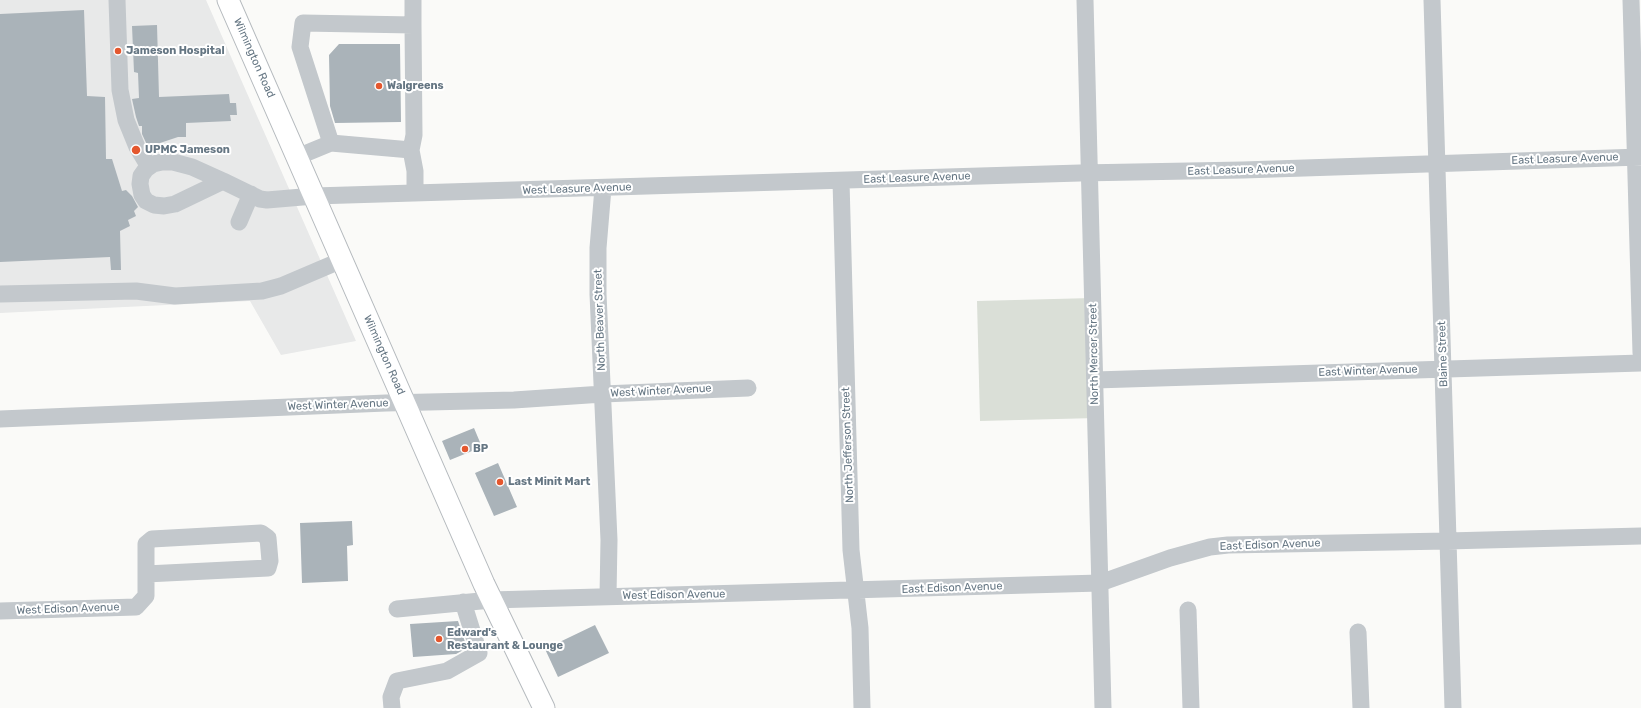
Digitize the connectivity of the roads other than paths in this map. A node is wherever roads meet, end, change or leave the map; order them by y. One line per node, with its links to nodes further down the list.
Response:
1 (117, 0): 13 (street)
2 (228, 0): 10 (main road, Wilmington Road)
3 (413, 0): 7 (street)
4 (1085, 0): 14 (street, North Mercer Street)
5 (1432, 0): 12 (street, Blaine Street)
6 (1631, 0): 11 (street)
7 (414, 25): 8 (street); 9 (street)
8 (331, 143): 9 (street); 10 (street)
9 (411, 150): 18 (street)
10 (297, 157): 20 (main road, Wilmington Road)
11 (1638, 157): 12 (street, East Leasure Avenue); 24 (street)
12 (1437, 163): 14 (street, East Leasure Avenue); 26 (street, Blaine Street)
13 (149, 167): 15 (street, West Leasure Avenue); 15 (street)
14 (1089, 173): 16 (street, East Leasure Avenue); 27 (street, North Mercer Street)
15 (224, 181): 19 (street, West Leasure Avenue)
16 (841, 181): 17 (street, West Leasure Avenue); 36 (street, North Jefferson Street)
17 (603, 188): 18 (street, West Leasure Avenue); 29 (street, North Beaver Street)
18 (415, 193): 20 (street, West Leasure Avenue)
19 (251, 194): 20 (street, West Leasure Avenue); 21 (street)
20 (314, 196): 22 (main road, Wilmington Road)
21 (239, 222)
22 (342, 260): 23 (street); 30 (main road, Wilmington Road)
23 (0, 294)
24 (1641, 353)
25 (1641, 363): 26 (street, East Winter Avenue)
26 (1443, 369): 27 (street, East Winter Avenue); 33 (street, Blaine Street)
27 (1095, 380): 35 (street, North Mercer Street)
28 (748, 388): 29 (street, West Winter Avenue)
29 (602, 394): 30 (street, West Winter Avenue); 37 (street, North Beaver Street)
30 (405, 402): 31 (street, West Winter Avenue); 38 (main road, Wilmington Road)
31 (0, 419)
32 (1641, 536): 33 (street, East Edison Avenue)
33 (1447, 541): 35 (street, East Edison Avenue); 50 (street, Blaine Street)
34 (146, 574): 34 (street); 42 (street, West Edison Avenue)
35 (1100, 583): 36 (street, East Edison Avenue); 47 (street, North Mercer Street)
36 (856, 590): 37 (street, West Edison Avenue); 46 (street, North Jefferson Street)
37 (608, 596): 38 (street, West Edison Avenue)
38 (491, 600): 39 (street, West Edison Avenue); 45 (main road, Wilmington Road)
39 (463, 602): 40 (street, West Edison Avenue); 44 (street)
40 (397, 609)
41 (1188, 610): 48 (street)
42 (0, 611)
43 (1358, 632): 49 (street)
44 (392, 708)
45 (544, 708)
46 (862, 708)
47 (1103, 708)
48 (1191, 708)
49 (1361, 708)
50 (1453, 708)

